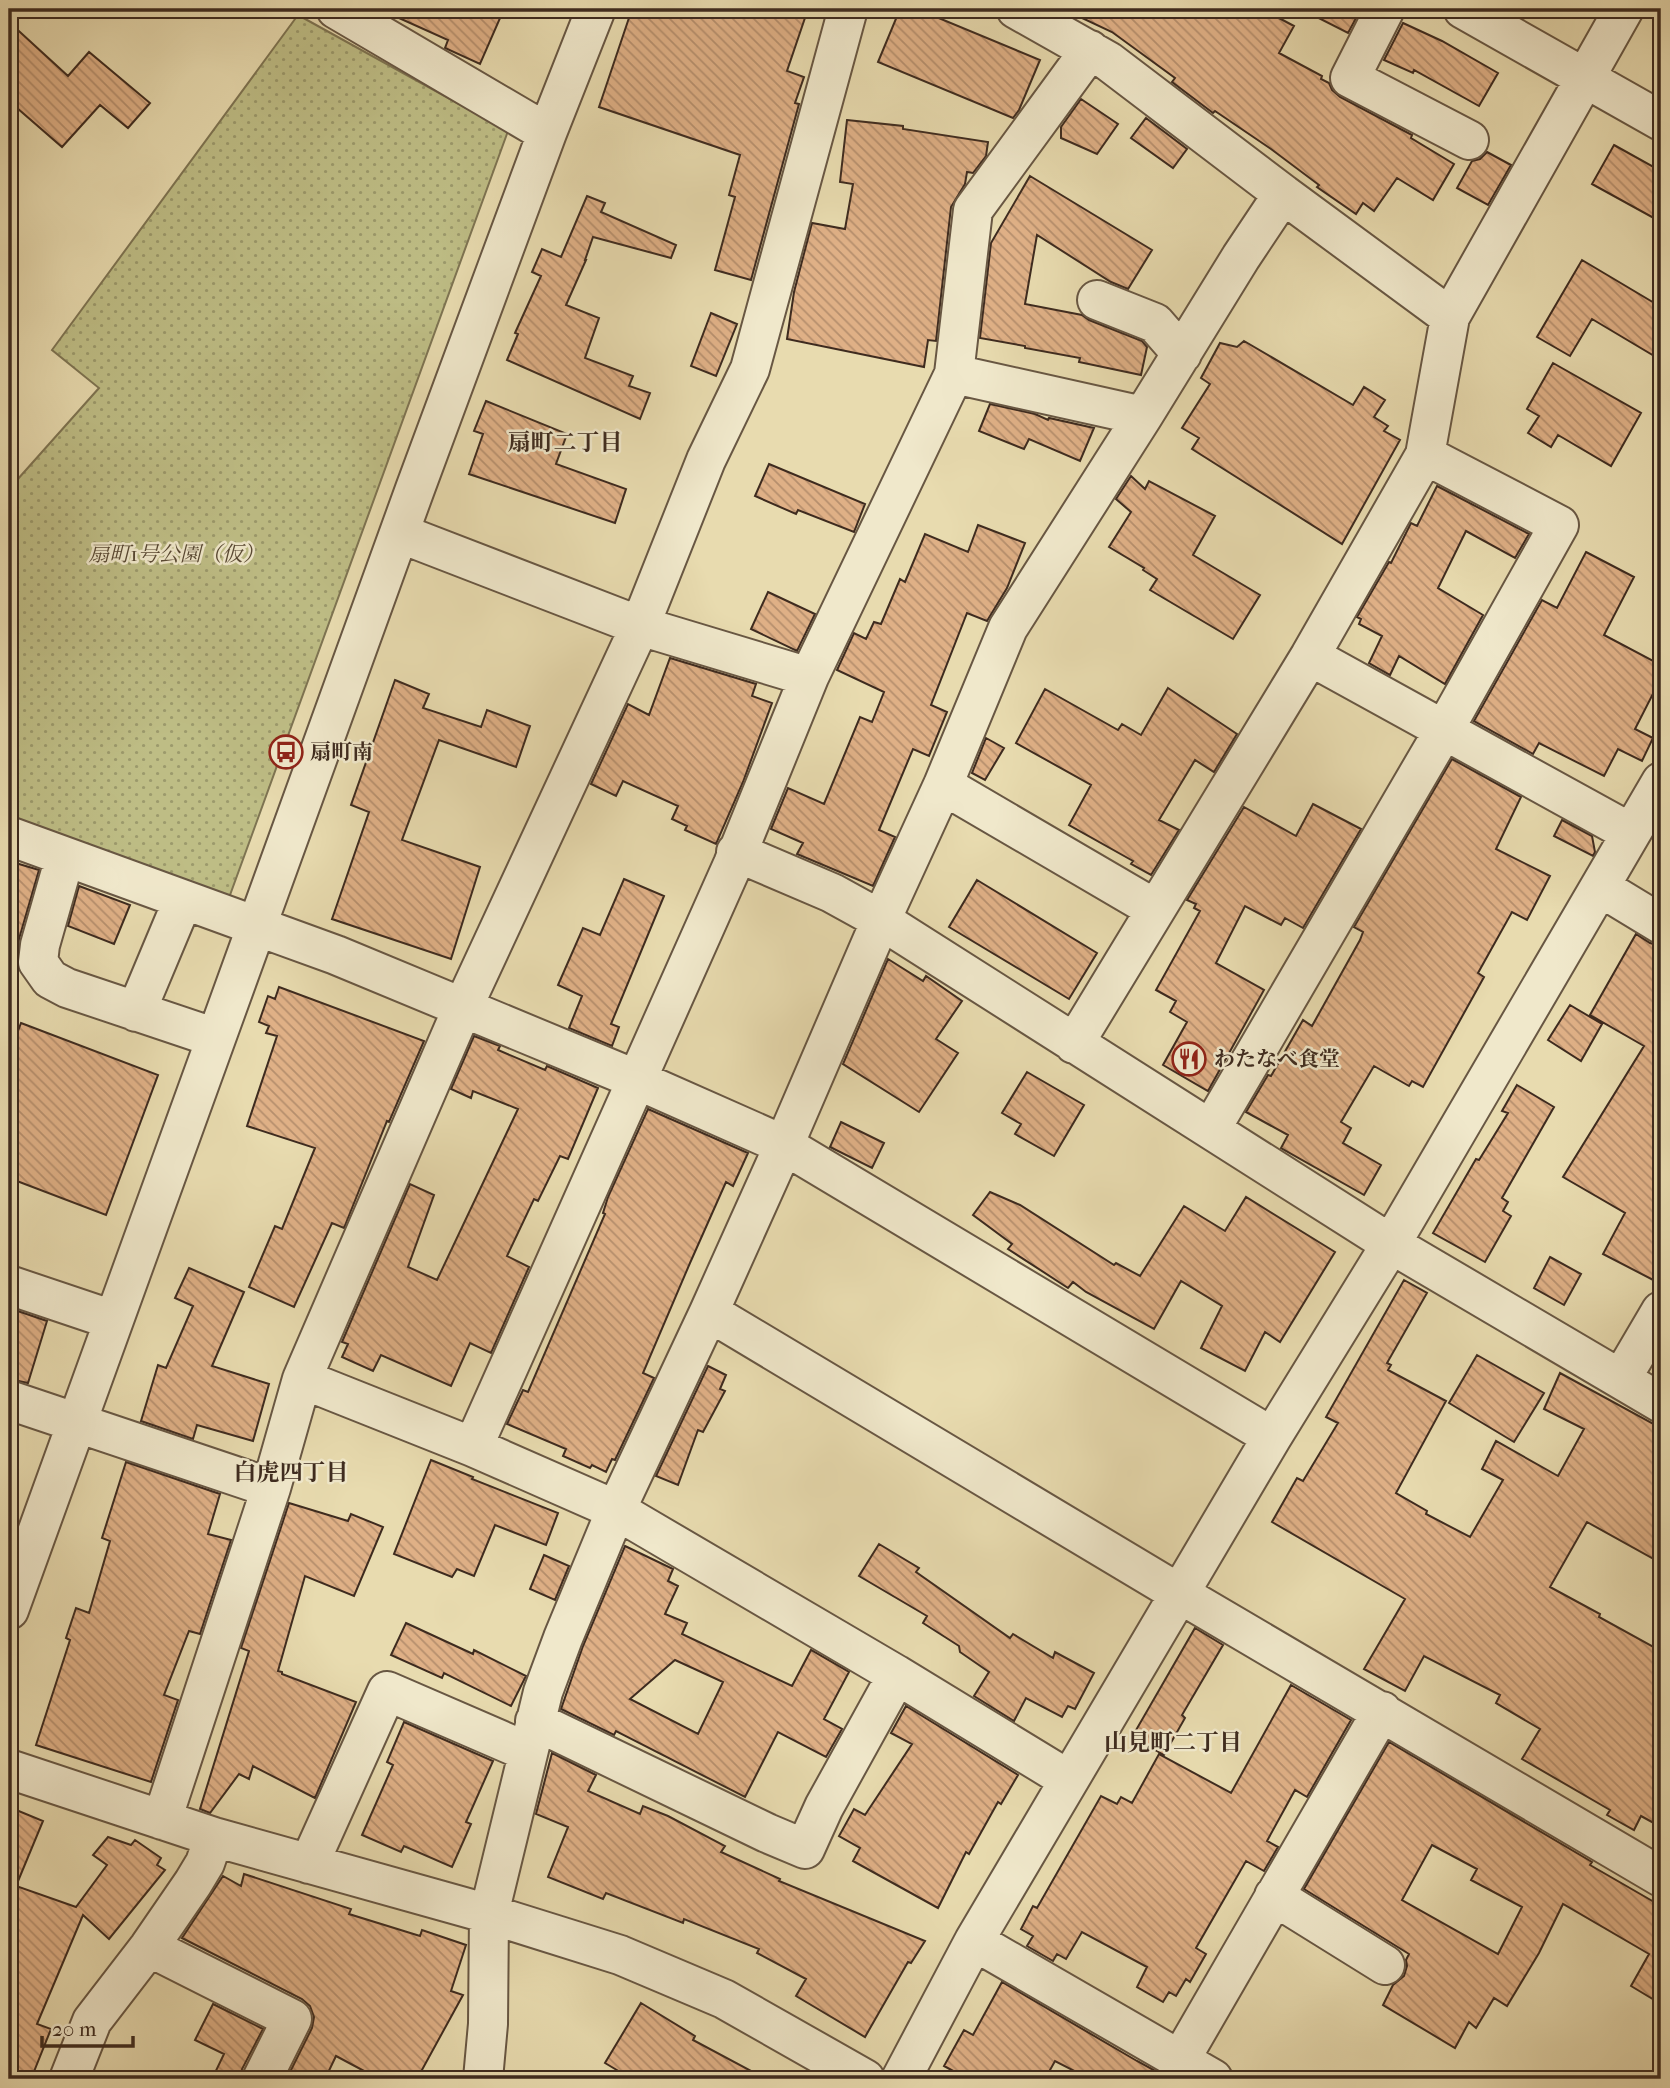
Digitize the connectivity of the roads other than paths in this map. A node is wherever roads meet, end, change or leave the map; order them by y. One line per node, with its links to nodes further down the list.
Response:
1 (596, 9): 11 (street)
2 (848, 9): 21 (street)
3 (1016, 9): 8 (street)
4 (1385, 9): 12 (street)
5 (1462, 9): 9 (street)
6 (1624, 9): 9 (street)
7 (359, 15): 11 (street)
8 (1090, 50): 13 (street); 17 (street)
9 (1586, 78): 10 (street); 15 (street)
10 (1661, 121)
11 (547, 133): 20 (street)
12 (1469, 140)
13 (1283, 194): 15 (street); 16 (street)
14 (1097, 300): 16 (street)
15 (1450, 317): 19 (street)
16 (1182, 354): 18 (street)
17 (954, 374): 18 (street); 23 (street)
18 (1143, 416): 26 (street)
19 (1425, 455): 22 (street); 24 (street)
20 (399, 533): 21 (street); 36 (street)
21 (640, 626): 23 (street); 37 (street)
22 (1310, 656): 24 (street); 33 (street)
23 (809, 677): 29 (street)
24 (1444, 730): 27 (street); 42 (street)
25 (1661, 782): 27 (street)
26 (943, 785): 33 (street); 34 (street)
27 (1631, 833): 31 (street)
28 (9, 836): 30 (street)
29 (736, 852): 34 (street); 41 (street)
30 (65, 857): 32 (street); 38 (street)
31 (1600, 887): 35 (street); 44 (street)
32 (183, 900): 36 (street); 38 (street)
33 (1155, 909): 40 (street)
34 (881, 920): 40 (street); 43 (street)
35 (1661, 924)
36 (257, 926): 37 (street); 39 (street)
37 (463, 1007): 41 (street); 49 (street)
38 (136, 1012): 39 (street)
39 (216, 1038): 48 (street)
40 (1074, 1044): 42 (street)
41 (635, 1079): 43 (street); 55 (street)
42 (1211, 1129): 44 (street)
43 (783, 1145): 46 (street); 54 (street)
44 (1391, 1244): 50 (street); 54 (street)
45 (9, 1285): 48 (street)
46 (709, 1311): 57 (street); 58 (street)
47 (1661, 1311): 50 (street)
48 (113, 1320): 53 (street)
49 (302, 1379): 55 (street); 56 (street)
50 (1621, 1379): 52 (street)
51 (9, 1399): 53 (street)
52 (1661, 1403)
53 (76, 1422): 56 (street); 59 (street)
54 (1272, 1437): 58 (street)
55 (473, 1447): 57 (street)
56 (271, 1488): 65 (street)
57 (616, 1510): 60 (street); 62 (street)
58 (1180, 1594): 61 (street); 64 (street)
59 (9, 1610)
60 (897, 1675): 62 (street); 64 (street)
61 (1382, 1711): 68 (street); 69 (street)
62 (532, 1736): 67 (street); 70 (street)
63 (9, 1769): 65 (street)
64 (1069, 1780): 71 (street)
65 (162, 1820): 66 (street)
66 (214, 1837): 67 (street); 72 (street)
67 (309, 1864): 70 (street)
68 (1661, 1877)
69 (1274, 1896): 73 (street); 74 (street)
70 (489, 1914): 77 (street); 78 (street)
71 (974, 1941): 74 (street); 79 (street)
72 (149, 1948): 75 (street); 76 (street)
73 (1385, 1965)
74 (1180, 2060): 80 (street)
75 (69, 2079)
76 (262, 2079)
77 (483, 2079)
78 (865, 2079)
79 (901, 2079)
80 (1213, 2079)

